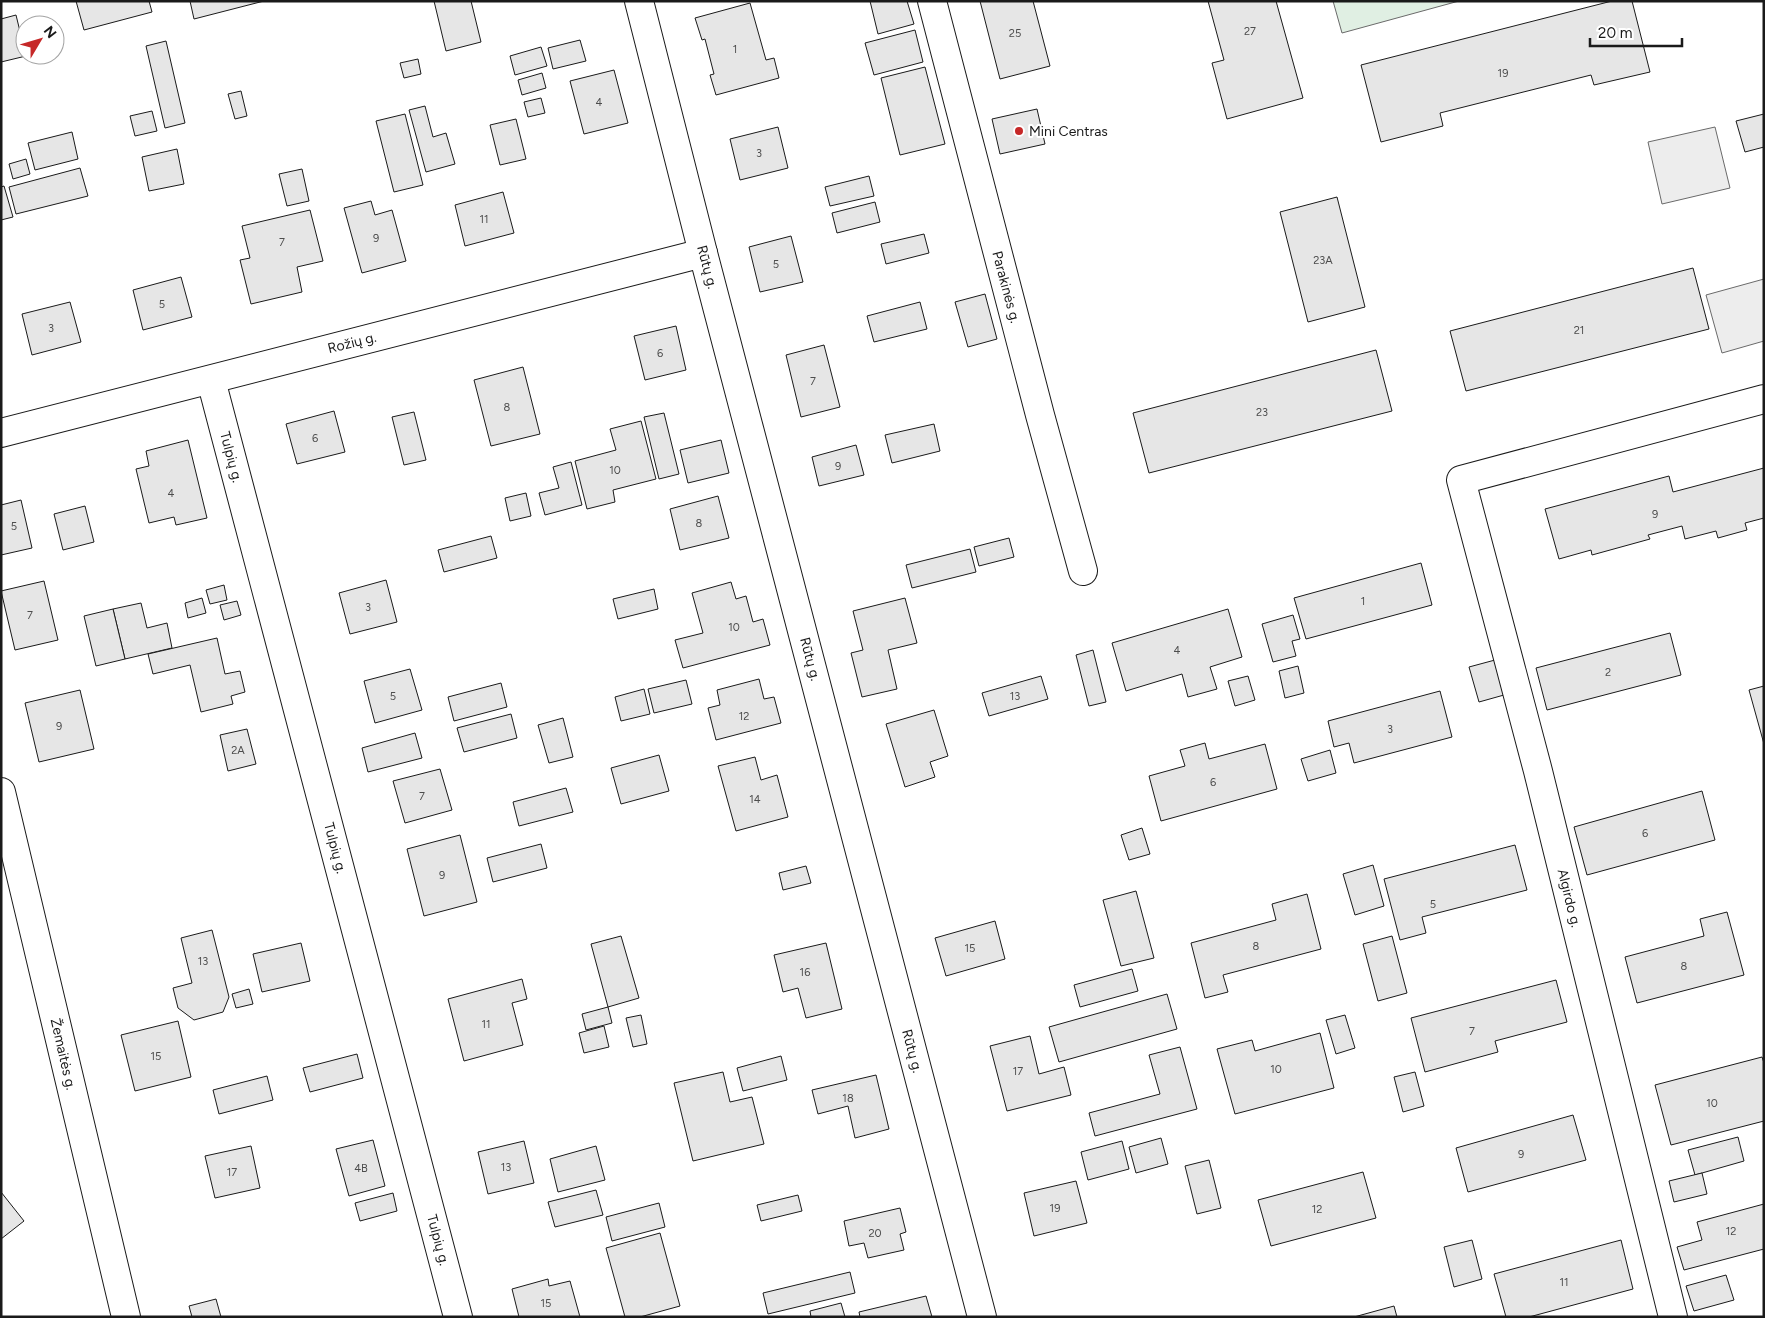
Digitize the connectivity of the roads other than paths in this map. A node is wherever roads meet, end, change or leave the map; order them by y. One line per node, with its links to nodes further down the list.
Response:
1 (640, 1): 3 (street, Rūtų g.)
2 (932, 1): 7 (street, Parakinės g.)
3 (703, 253): 4 (street, Rožių g.); 12 (street, Rūtų g.)
4 (211, 380): 6 (street, Rožių g.); 11 (street, Tulpių g.)
5 (1764, 399): 9 (street, Algirdo g.)
6 (1, 433)
7 (1083, 571)
8 (1, 792): 10 (street, Žemaitės g.)
9 (1669, 1316)
10 (126, 1317)
11 (458, 1317)
12 (982, 1317)

